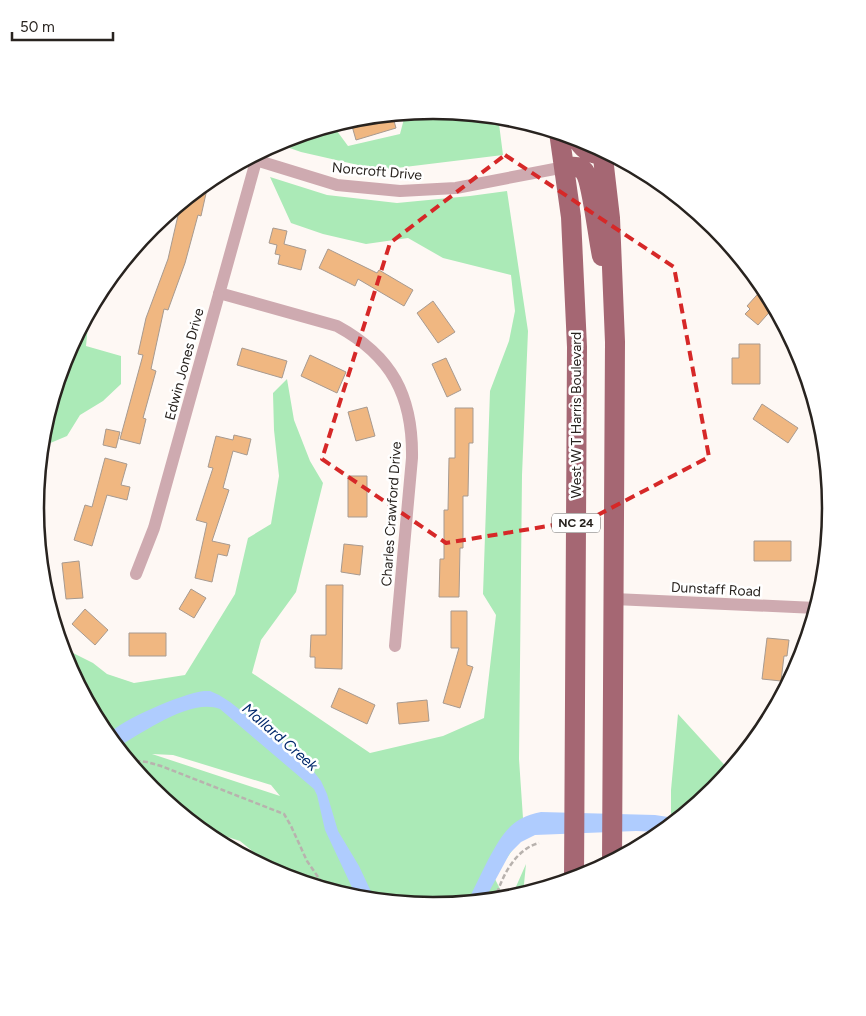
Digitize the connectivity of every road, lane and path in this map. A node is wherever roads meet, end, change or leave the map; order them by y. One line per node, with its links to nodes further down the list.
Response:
1 (561, 140): 5 (main road, West W T Harris Boulevard / NC 24)
2 (606, 160): 7 (main road, NC 24)
3 (258, 161): 5 (street, Norcroft Drive)
4 (251, 164): 6 (street, Edwin Jones Drive)
5 (565, 167): 7 (main road); 15 (main road, West W T Harris Boulevard / NC 24)
6 (219, 293): 8 (street, Edwin Jones Drive); 11 (street, Charles Crawford Drive)
7 (614, 314): 9 (main road, NC 24)
8 (136, 574)
9 (614, 599): 10 (street, Dunstaff Road); 14 (main road, NC 24)
10 (809, 608)
11 (396, 646)
12 (137, 762): 16 (path)
13 (540, 843): 17 (path)
14 (612, 853)
15 (574, 871)
16 (321, 881)
17 (499, 892)

